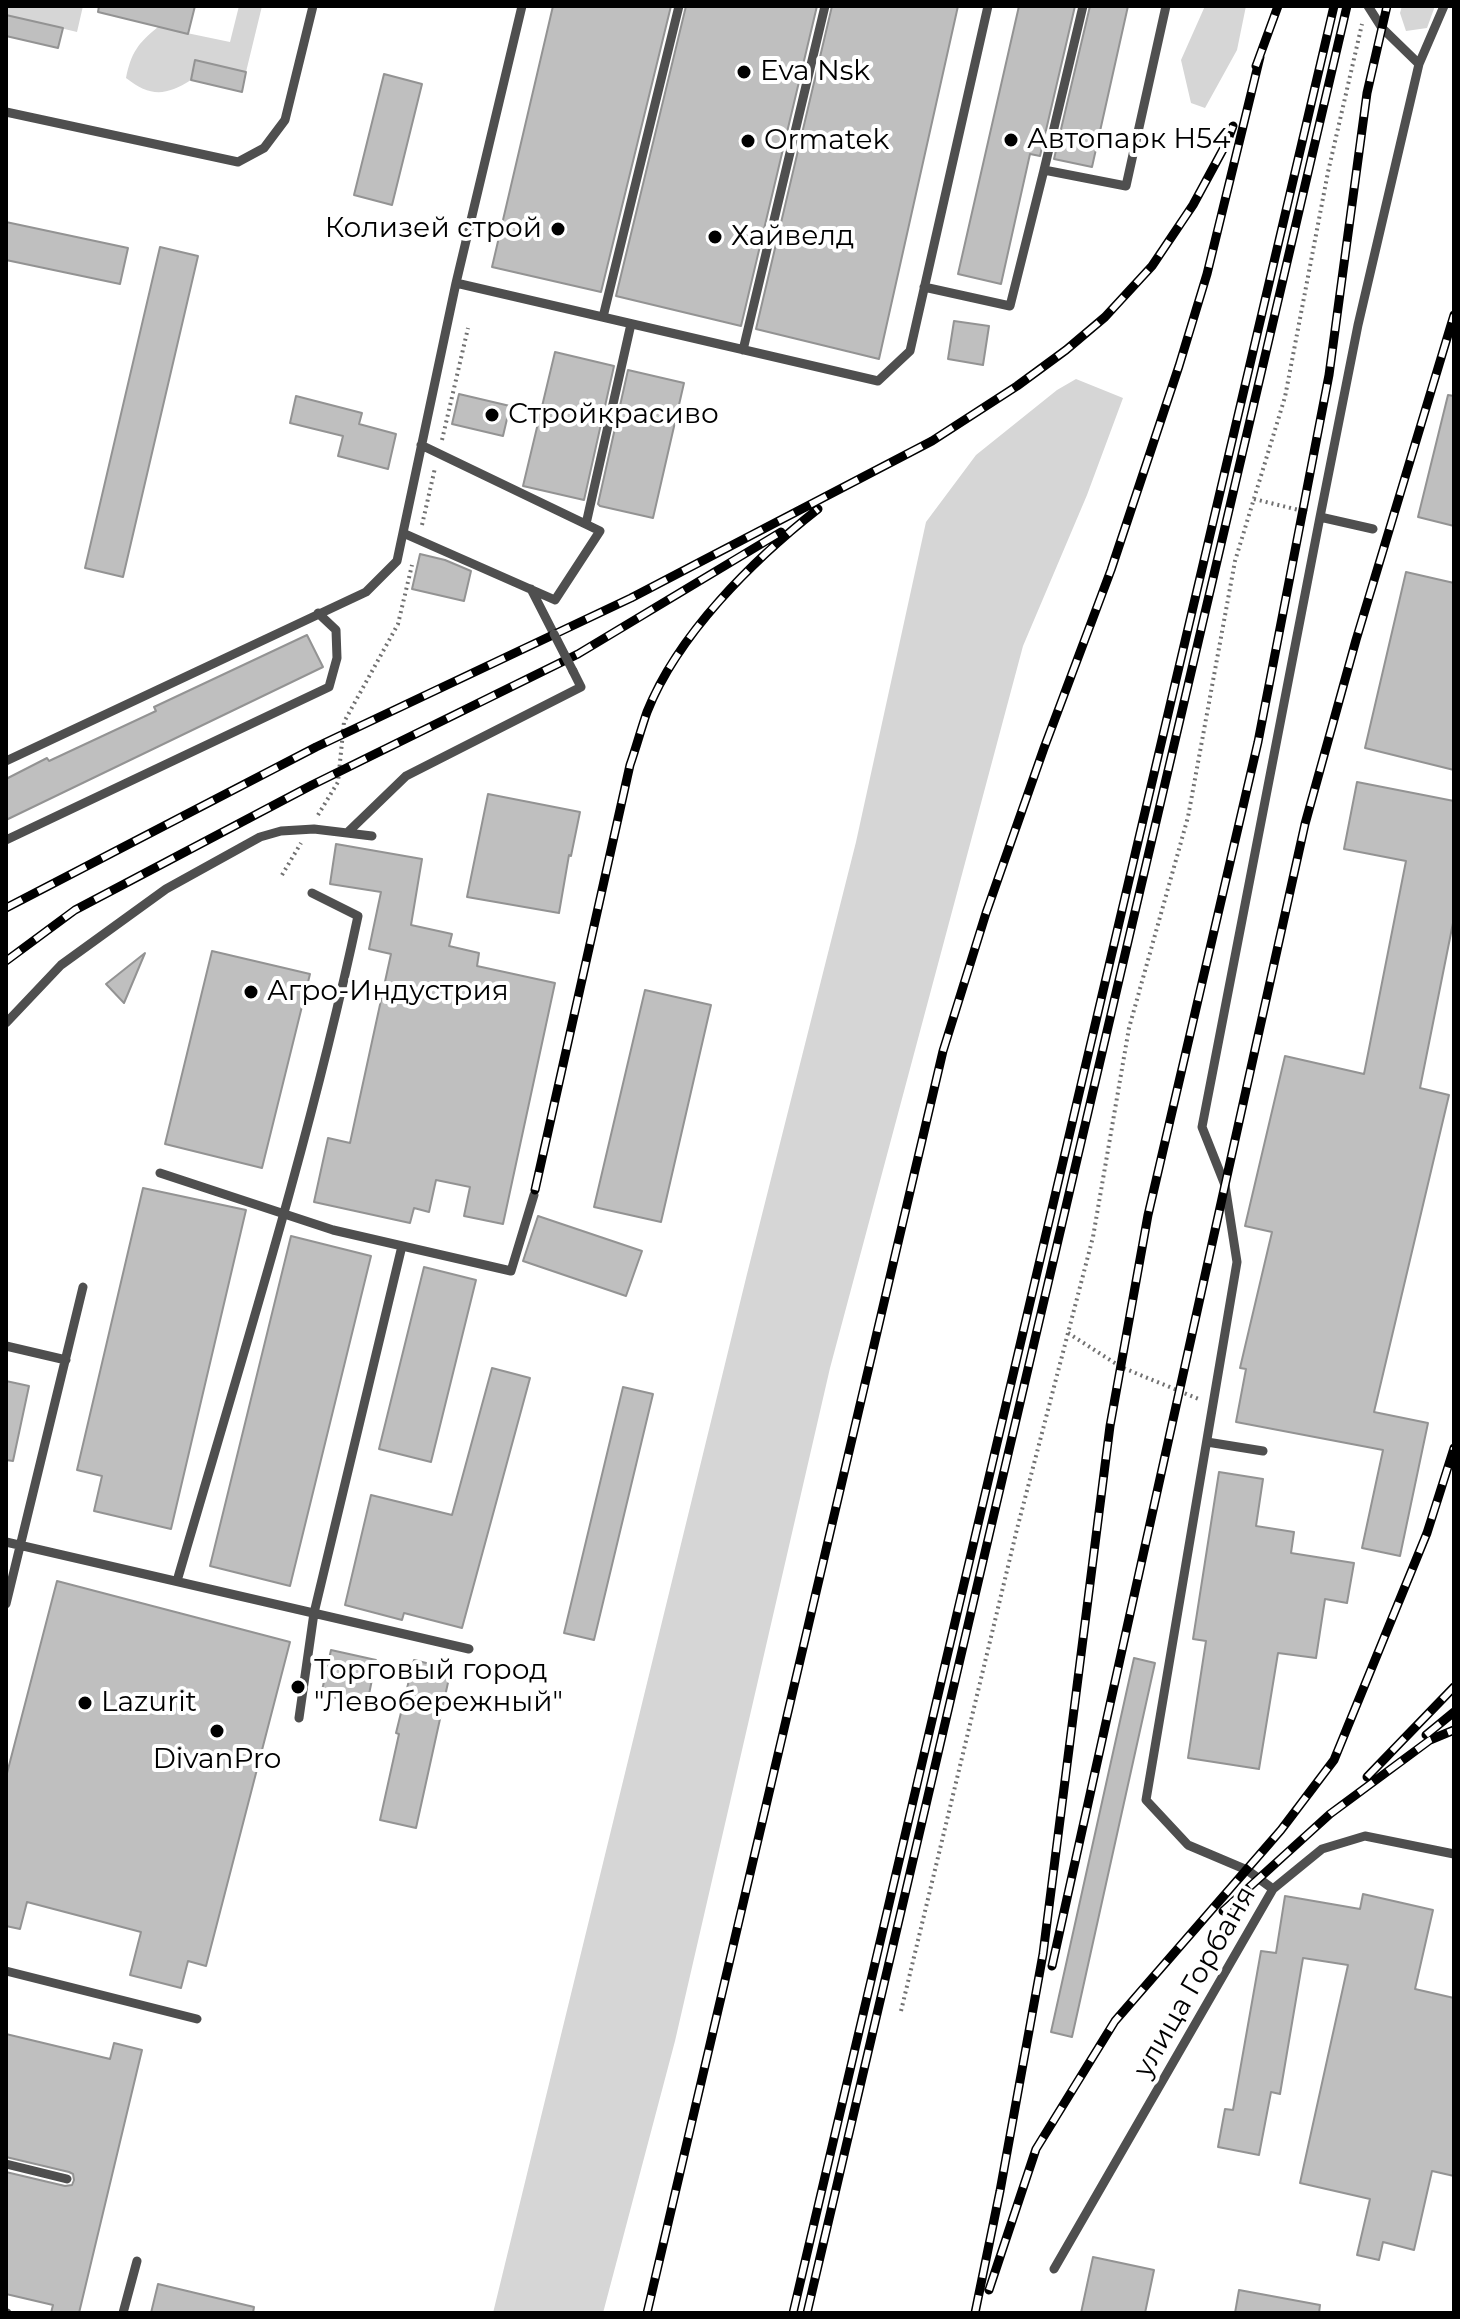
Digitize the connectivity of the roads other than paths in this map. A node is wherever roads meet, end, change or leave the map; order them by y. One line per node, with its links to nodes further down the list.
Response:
1 (313, 6): 11 (lane)
2 (522, 6): 13 (lane)
3 (679, 6): 15 (lane)
4 (825, 6): 17 (lane)
5 (988, 6): 14 (lane)
6 (1083, 6): 12 (lane)
7 (1166, 6): 12 (lane)
8 (1368, 6): 10 (lane)
9 (1444, 6): 10 (lane)
10 (1419, 64): 19 (lane)
11 (6, 112)
12 (1044, 170): 14 (lane)
13 (456, 283): 15 (lane); 18 (lane)
14 (924, 287): 17 (lane)
15 (603, 317): 16 (lane)
16 (631, 324): 17 (lane); 20 (lane)
17 (743, 350)
18 (421, 445): 20 (lane); 22 (lane)
19 (1320, 517): 21 (lane); 38 (lane)
20 (586, 524): 23 (lane)
21 (1373, 529)
22 (403, 533): 23 (lane); 24 (lane)
23 (531, 589): 26 (lane, bridge)
24 (318, 613): 25 (lane); 28 (lane)
25 (6, 761)
26 (347, 833): 27 (lane); 30 (lane)
27 (372, 836)
28 (6, 840)
29 (312, 893): 33 (lane)
30 (6, 1023)
31 (160, 1173): 33 (lane)
32 (534, 1195): 34 (lane)
33 (284, 1214): 34 (lane); 42 (lane)
34 (402, 1246): 44 (lane)
35 (83, 1287): 37 (lane)
36 (6, 1346): 37 (lane)
37 (66, 1360): 41 (lane)
38 (1207, 1442): 39 (lane); 48 (lane)
39 (1263, 1451)
40 (6, 1542): 41 (lane)
41 (20, 1545): 42 (lane); 43 (lane)
42 (177, 1581): 44 (lane)
43 (6, 1604)
44 (314, 1613): 45 (lane); 46 (lane)
45 (469, 1649)
46 (299, 1718)
47 (1454, 1854): 48 (lane, улица Горбаня)
48 (1273, 1889): 54 (lane, улица Горбаня)
49 (6, 1971): 50 (lane)
50 (197, 2019)
51 (6, 2164): 52 (lane)
52 (67, 2179)
53 (137, 2261): 55 (lane)
54 (1054, 2269)
55 (123, 2313)

